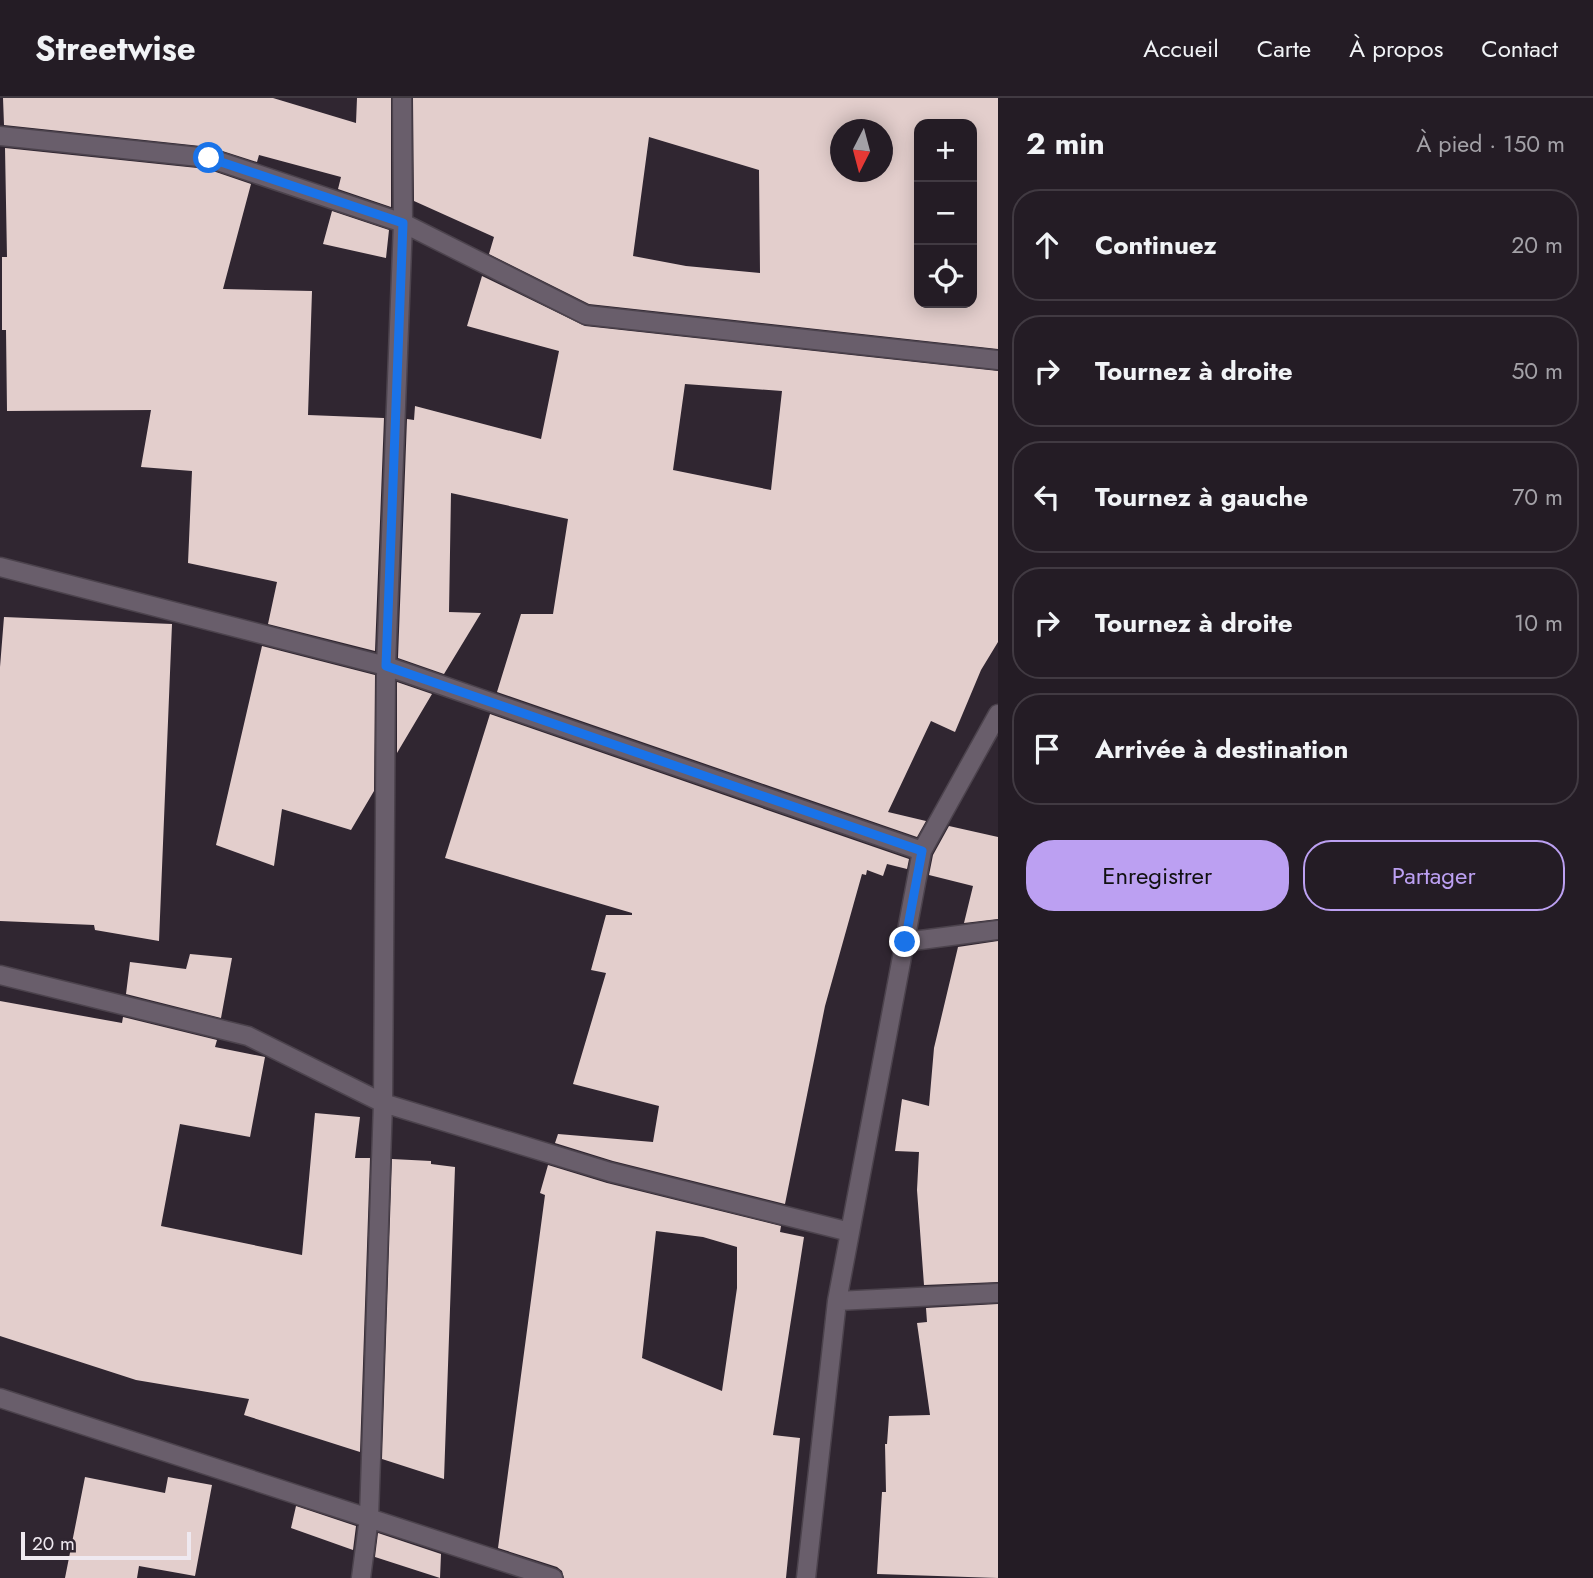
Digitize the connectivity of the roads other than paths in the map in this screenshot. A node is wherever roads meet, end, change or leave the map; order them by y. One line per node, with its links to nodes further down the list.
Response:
1 (402, 98): 3 (street)
2 (0, 136): 3 (street)
3 (403, 223): 4 (street); 6 (street)
4 (998, 360)
5 (0, 567): 6 (street)
6 (386, 666): 8 (street); 12 (street)
7 (998, 714): 8 (street)
8 (922, 851): 10 (street)
9 (998, 930): 10 (street)
10 (905, 942): 13 (street)
11 (0, 975): 12 (street)
12 (383, 1103): 13 (street); 17 (street)
13 (850, 1232): 15 (street)
14 (998, 1293): 15 (street)
15 (837, 1300): 20 (street)
16 (0, 1398): 17 (street)
17 (369, 1517): 18 (street); 19 (street)
18 (362, 1578)
19 (553, 1578)
20 (806, 1578)

